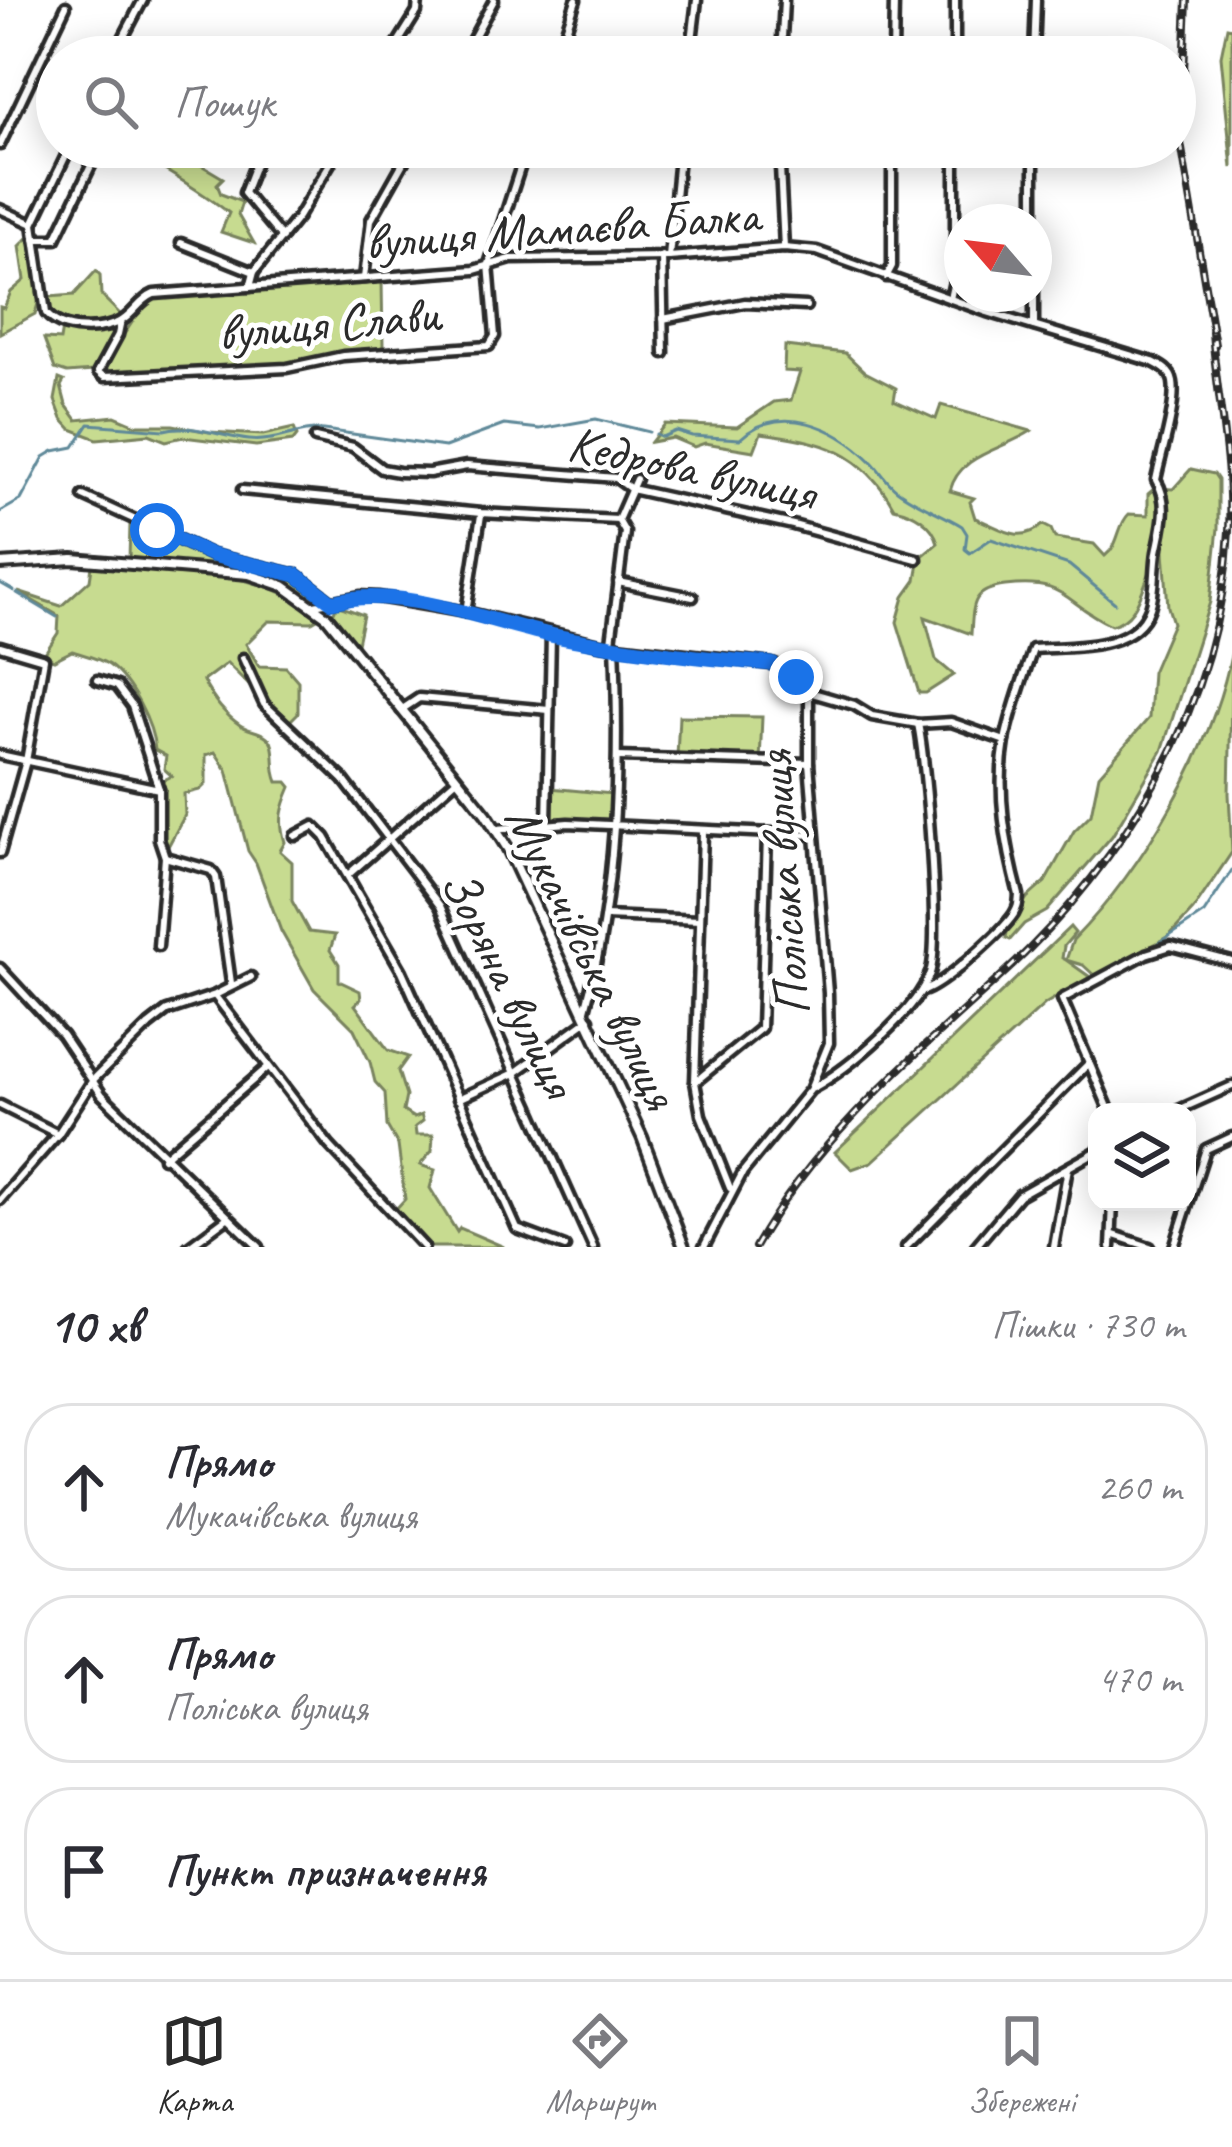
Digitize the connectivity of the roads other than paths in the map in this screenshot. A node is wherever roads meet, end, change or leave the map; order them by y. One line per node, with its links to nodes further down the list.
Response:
1 (143, 0): 12 (street)
2 (418, 0): 13 (street)
3 (494, 0): 14 (street)
4 (576, 0): 15 (street)
5 (697, 0): 16 (street)
6 (784, 0): 17 (street)
7 (894, 0): 18 (street)
8 (956, 0): 19 (street)
9 (1036, 0): 20 (street)
10 (66, 6): 11 (street)
11 (52, 36)
12 (124, 36)
13 (402, 36)
14 (474, 36)
15 (564, 36)
16 (693, 36)
17 (782, 36)
18 (893, 36)
19 (956, 36)
20 (1035, 36)
21 (36, 69): 22 (street)
22 (0, 145)
23 (60, 168): 36 (street)
24 (90, 168): 38 (street)
25 (254, 168): 37 (street)
26 (327, 168): 37 (street)
27 (400, 168): 45 (street)
28 (520, 168): 42 (street, вулиця Слави)
29 (677, 168): 41 (street)
30 (779, 168): 40 (street)
31 (892, 168): 44 (street)
32 (955, 168): 34 (street)
33 (1034, 168): 52 (street)
34 (955, 204)
35 (0, 209): 36 (street)
36 (33, 224): 38 (street)
37 (282, 238): 43 (street)
38 (34, 239): 51 (street, вулиця Мамаєва Балка)
39 (181, 243): 43 (street)
40 (784, 248): 41 (street, вулиця Мамаєва Балка); 44 (street, вулиця Мамаєва Балка)
41 (666, 256): 42 (street, вулиця Мамаєва Балка); 50 (street)
42 (489, 264): 45 (street, вулиця Мамаєва Балка); 51 (street, вулиця Слави)
43 (254, 272): 46 (street)
44 (886, 277): 47 (street, вулиця Мамаєва Балка)
45 (364, 278): 46 (street, вулиця Мамаєва Балка)
46 (250, 287): 51 (street, вулиця Мамаєва Балка)
47 (944, 298)
48 (806, 306): 50 (street)
49 (989, 312): 52 (street, вулиця Мамаєва Балка)
50 (663, 319): 53 (street)
51 (122, 321)
52 (1034, 326): 77 (street, вулиця Мамаєва Балка)
53 (664, 353)
54 (315, 438): 56 (street, Кедрова вулиця)
55 (636, 479): 56 (street)
56 (631, 489): 60 (street); 61 (street, Кедрова вулиця)
57 (242, 490): 59 (street)
58 (83, 496): 65 (street)
59 (481, 513): 60 (street); 67 (street)
60 (618, 520): 63 (street)
61 (917, 559)
62 (0, 564): 66 (street, Мукачівська вулиця)
63 (619, 582): 64 (street); 69 (street)
64 (693, 597)
65 (332, 602): 66 (street); 67 (street, Поліська вулиця)
66 (314, 604): 74 (street, Мукачівська вулиця)
67 (466, 612): 68 (street, Поліська вулиця)
68 (550, 635): 69 (street, Поліська вулиця); 75 (street)
69 (613, 644): 73 (street, Поліська вулиця); 79 (street)
70 (0, 646): 80 (street)
71 (243, 658): 91 (street, Зоряна вулиця)
72 (97, 680): 83 (street)
73 (809, 692): 76 (street); 81 (street, Поліська вулиця)
74 (401, 710): 75 (street); 82 (street, Мукачівська вулиця)
75 (549, 710): 84 (street)
76 (918, 724): 77 (street); 104 (street)
77 (1005, 741): 104 (street)
78 (0, 755): 80 (street)
79 (619, 757): 81 (street); 85 (street)
80 (26, 761): 83 (street); 92 (street)
81 (809, 763): 89 (street, Поліська вулиця)
82 (457, 779): 86 (street, Мукачівська вулиця); 91 (street)
83 (159, 789): 93 (street)
84 (547, 824): 85 (street); 86 (street)
85 (612, 827): 87 (street); 95 (street)
86 (497, 829): 101 (street, Мукачівська вулиця)
87 (703, 832): 88 (street); 96 (street)
88 (767, 834): 89 (street); 111 (street)
89 (814, 835): 113 (street, Поліська вулиця)
90 (295, 836): 94 (street)
91 (390, 839): 94 (street); 109 (street, Зоряна вулиця)
92 (0, 853)
93 (165, 857): 97 (street); 103 (street)
94 (349, 874): 114 (street)
95 (604, 916): 96 (street); 102 (street)
96 (700, 920): 111 (street)
97 (158, 946)
98 (1232, 962): 107 (street)
99 (0, 968): 110 (street)
100 (251, 977): 103 (street)
101 (572, 983): 102 (street); 106 (street, Мукачівська вулиця)
102 (591, 984): 106 (street)
103 (231, 985): 105 (street)
104 (922, 991): 113 (street)
105 (214, 995): 108 (street); 110 (street)
106 (587, 1014): 109 (street); 133 (street, Мукачівська вулиця)
107 (1088, 1063): 115 (street); 135 (street)
108 (267, 1068): 121 (street); 130 (street)
109 (515, 1073): 114 (street); 132 (street, Зоряна вулиця)
110 (94, 1080): 118 (street); 121 (street)
111 (695, 1082): 123 (street)
112 (1232, 1086): 116 (street)
113 (810, 1090): 123 (street, Поліська вулиця)
114 (458, 1099): 131 (street)
115 (1106, 1103)
116 (1194, 1103)
117 (0, 1105): 118 (street)
118 (58, 1134): 124 (street)
119 (1232, 1137): 140 (street)
120 (1088, 1156): 122 (street)
121 (163, 1158): 126 (street)
122 (1068, 1168): 136 (street); 137 (street)
123 (731, 1190): 134 (street, Поліська вулиця)
124 (0, 1200)
125 (1113, 1211): 127 (street)
126 (227, 1219): 128 (street); 129 (street)
127 (1114, 1235): 138 (street); 139 (street)
128 (188, 1247)
129 (260, 1247)
130 (424, 1247)
131 (565, 1247)
132 (592, 1247)
133 (684, 1247)
134 (704, 1247)
135 (906, 1247)
136 (975, 1247)
137 (1054, 1247)
138 (1111, 1247)
139 (1150, 1247)
140 (1174, 1247)

